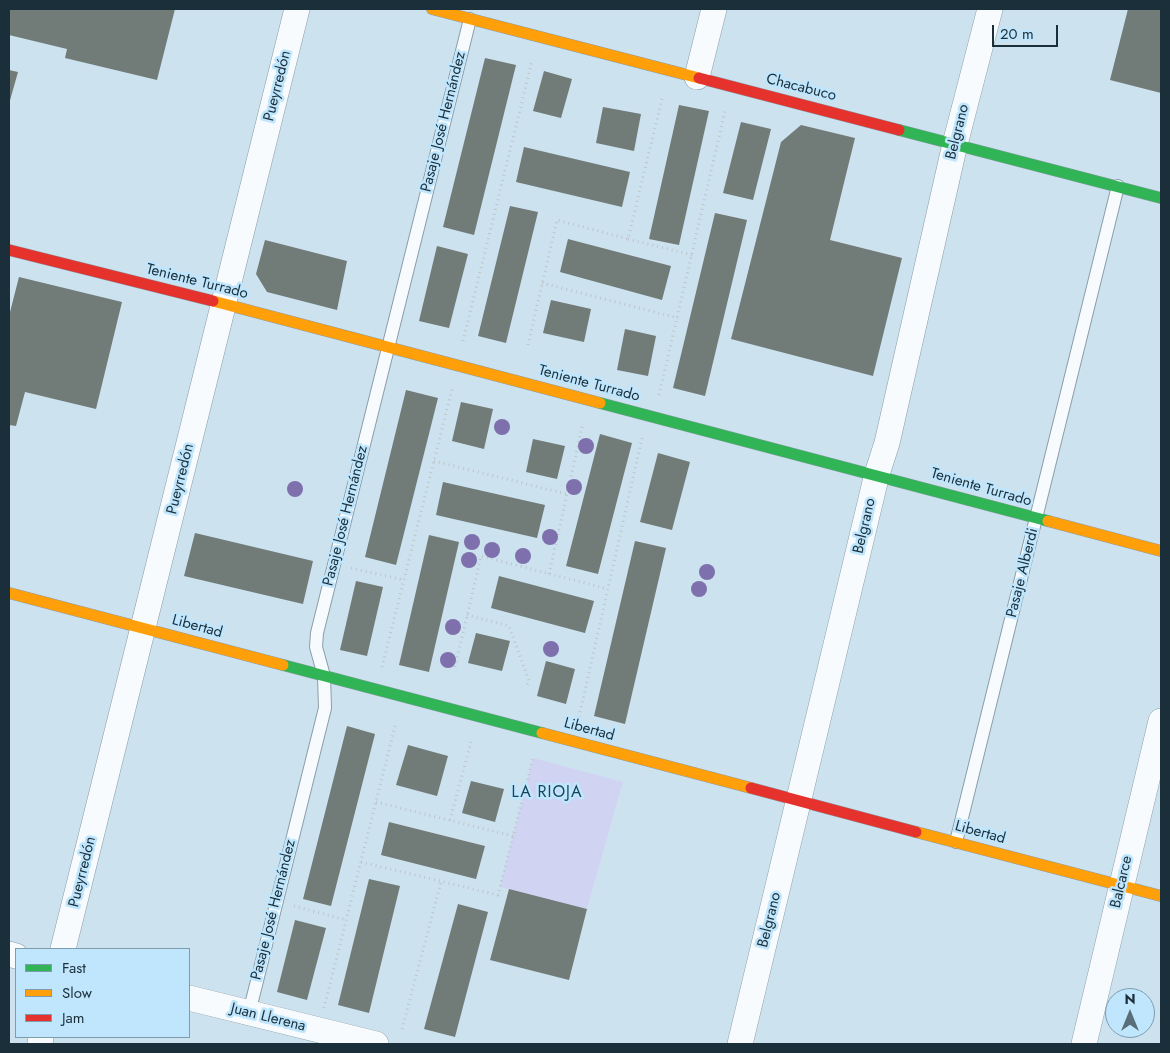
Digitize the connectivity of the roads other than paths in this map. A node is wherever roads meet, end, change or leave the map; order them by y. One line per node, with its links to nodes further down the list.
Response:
1 (297, 9): 11 (street, Pueyrredón)
2 (432, 9): 5 (street, Chacabuco)
3 (714, 9): 6 (street)
4 (990, 9): 7 (street, Belgrano)
5 (470, 19): 6 (street, Chacabuco); 12 (lane, Pasaje José Hernández)
6 (698, 77): 7 (street, Chacabuco)
7 (955, 144): 8 (street, Chacabuco); 13 (street, Belgrano)
8 (1118, 186): 9 (street, Chacabuco); 14 (lane, Pasaje Alberdi)
9 (1161, 198)
10 (9, 250): 11 (street, Teniente Turrado)
11 (224, 304): 12 (street, Teniente Turrado); 17 (street, Pueyrredón)
12 (387, 347): 13 (street, Teniente Turrado); 18 (lane, Pasaje José Hernández)
13 (877, 474): 14 (street, Teniente Turrado); 20 (street, Belgrano)
14 (1036, 519): 15 (street, Teniente Turrado); 21 (lane, Pasaje Alberdi)
15 (1161, 551)
16 (9, 593): 17 (street, Libertad)
17 (144, 629): 18 (street, Libertad); 24 (street, Pueyrredón)
18 (324, 676): 20 (street, Libertad); 26 (lane, Pasaje José Hernández)
19 (1161, 721): 22 (street, Balcarce)
20 (798, 801): 21 (street, Libertad); 28 (street, Belgrano)
21 (956, 842): 22 (street, Libertad)
22 (1121, 886): 23 (street, Libertad); 29 (street, Balcarce)
23 (1161, 896)
24 (63, 948)
25 (190, 998): 26 (street, Juan Llerena)
26 (249, 1013): 27 (street, Juan Llerena)
27 (376, 1044)
28 (740, 1044)
29 (1084, 1044)

